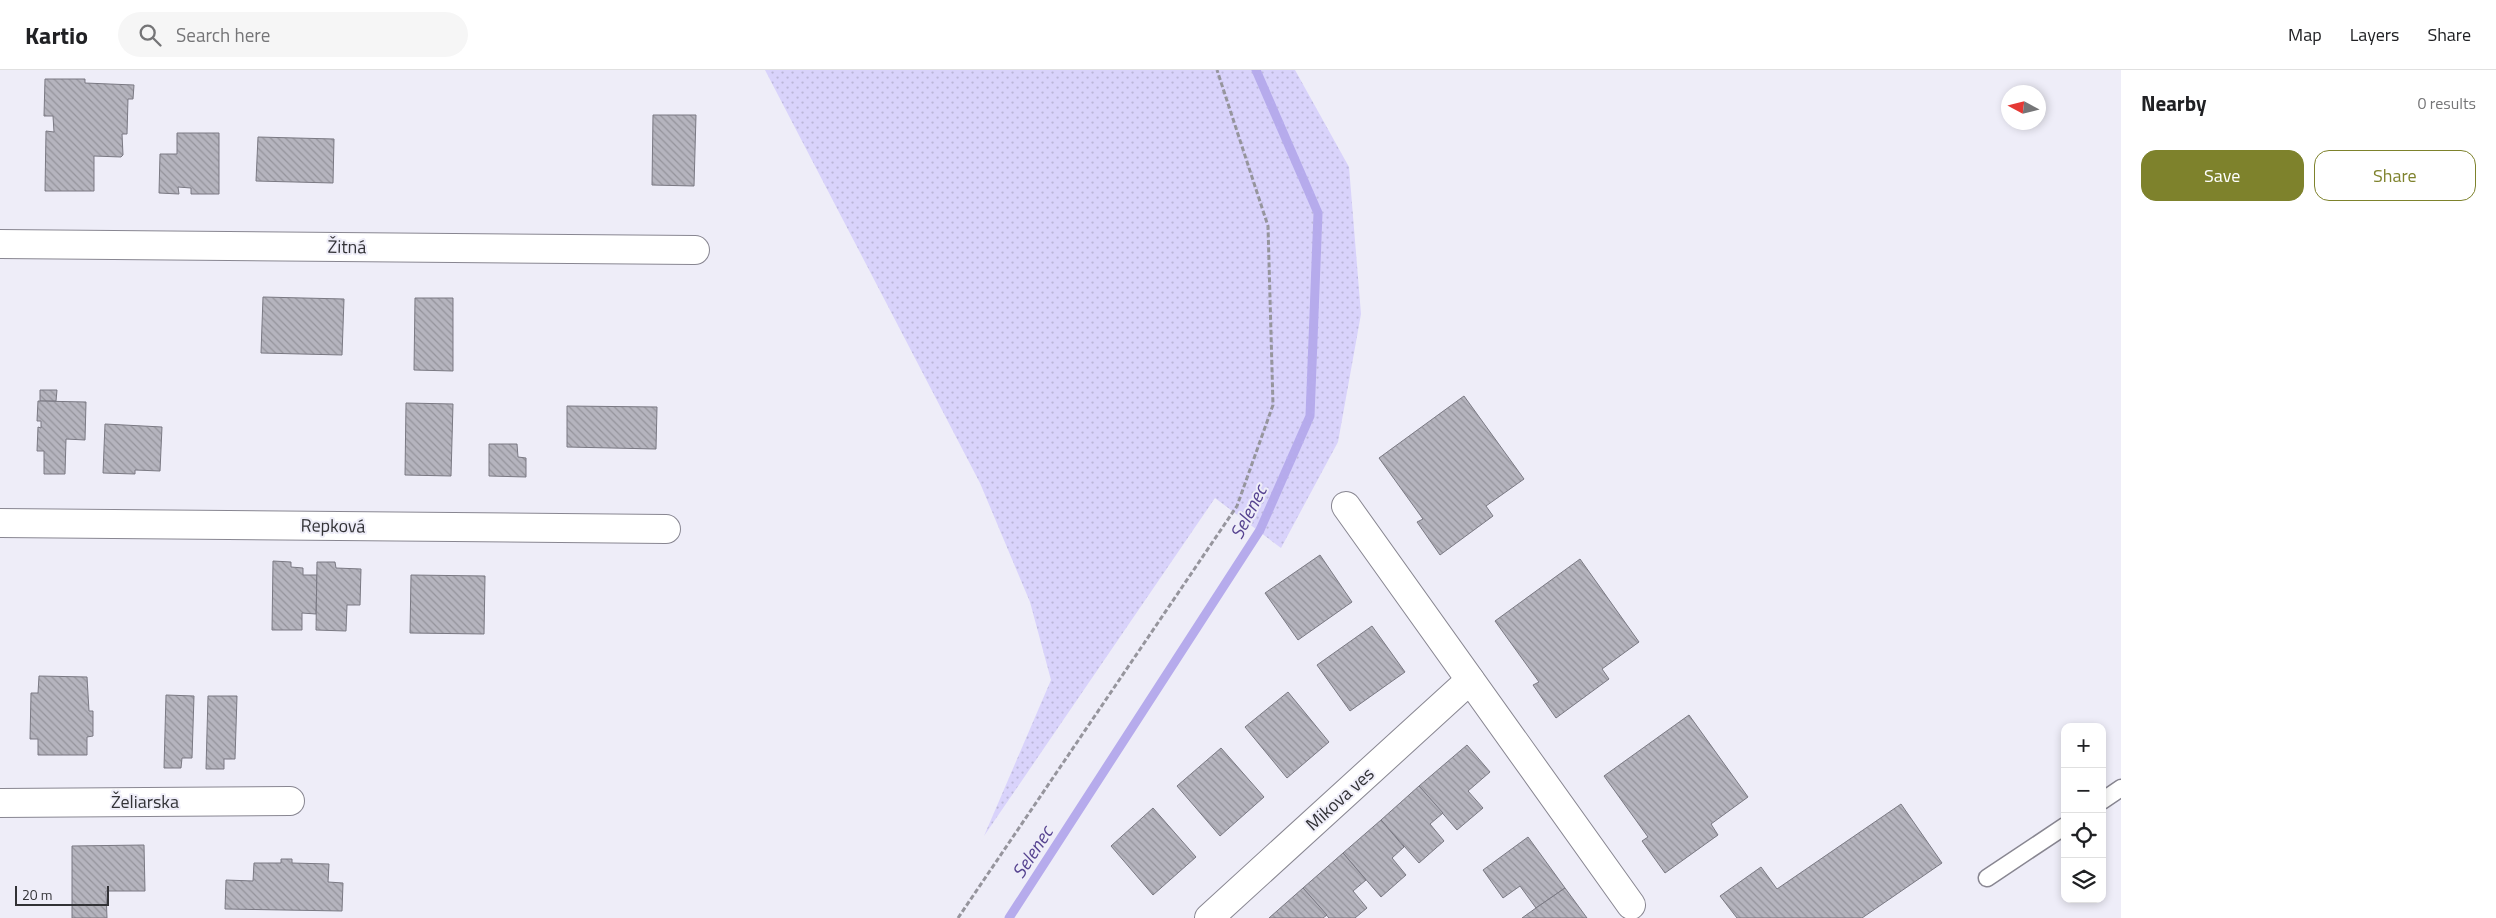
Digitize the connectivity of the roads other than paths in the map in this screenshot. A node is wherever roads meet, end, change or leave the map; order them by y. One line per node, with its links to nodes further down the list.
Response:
1 (0, 244): 2 (street, Žitná)
2 (695, 250)
3 (1346, 506): 6 (street)
4 (0, 523): 5 (street, Repková)
5 (666, 529)
6 (1470, 680): 13 (street); 14 (street, Mikova ves)
7 (2121, 788): 8 (lane)
8 (2106, 798)
9 (290, 801): 10 (street, Želiarska)
10 (0, 803)
11 (2061, 829): 12 (lane)
12 (1987, 878)
13 (1631, 906)
14 (1209, 918)

